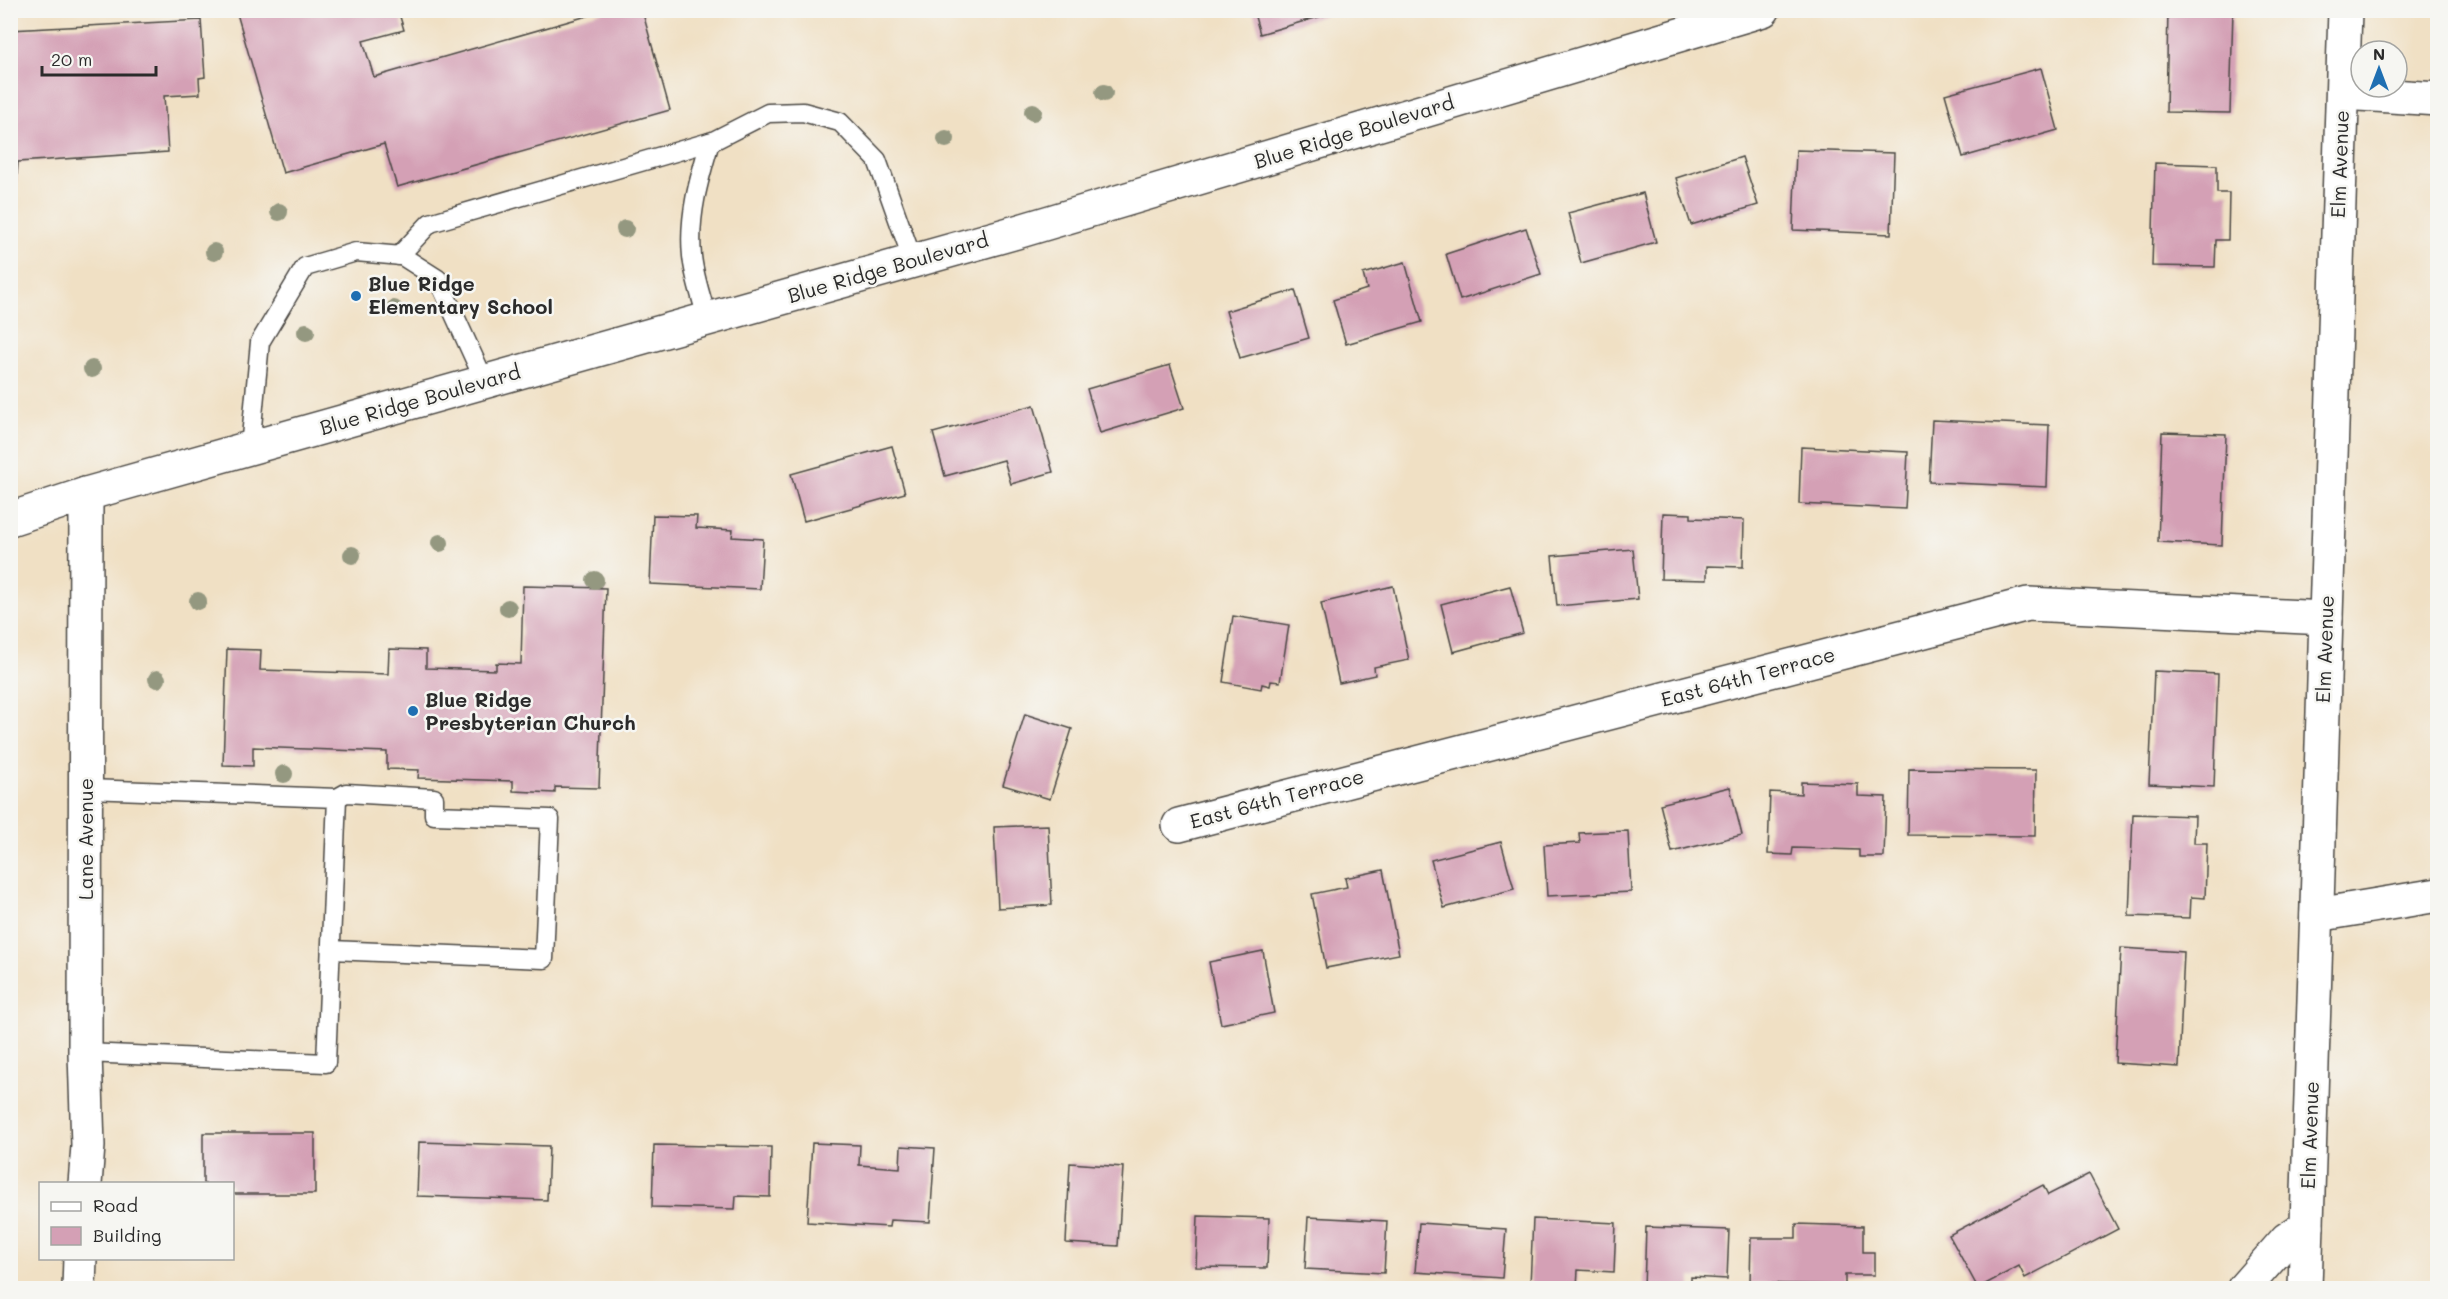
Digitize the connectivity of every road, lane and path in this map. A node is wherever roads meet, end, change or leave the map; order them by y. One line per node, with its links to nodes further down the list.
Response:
1 (1763, 10): 7 (street, Blue Ridge Boulevard)
2 (2345, 10): 3 (street, Elm Avenue)
3 (2343, 93): 4 (street); 13 (street, Elm Avenue)
4 (2438, 99)
5 (710, 142): 6 (lane); 7 (lane); 8 (lane)
6 (399, 255): 9 (lane); 10 (lane)
7 (913, 261): 8 (street, Blue Ridge Boulevard)
8 (707, 319): 9 (street, Blue Ridge Boulevard)
9 (485, 382): 10 (street, Blue Ridge Boulevard)
10 (250, 448): 11 (street, Blue Ridge Boulevard)
11 (86, 494): 12 (street, Blue Ridge Boulevard); 14 (street, Lane Avenue)
12 (10, 519)
13 (2326, 618): 16 (street, East 64th Terrace); 18 (street, Elm Avenue)
14 (87, 789): 15 (lane); 20 (street, Lane Avenue)
15 (337, 798): 19 (lane); 19 (lane)
16 (1179, 825)
17 (2438, 895): 18 (street)
18 (2317, 915): 22 (street, Elm Avenue)
19 (330, 950): 20 (lane)
20 (85, 1053): 21 (street, Lane Avenue)
21 (85, 1182)
22 (2307, 1226): 25 (street); 26 (street, Elm Avenue)
23 (80, 1260): 24 (street)
24 (79, 1288)
25 (2244, 1288)
26 (2305, 1288)

